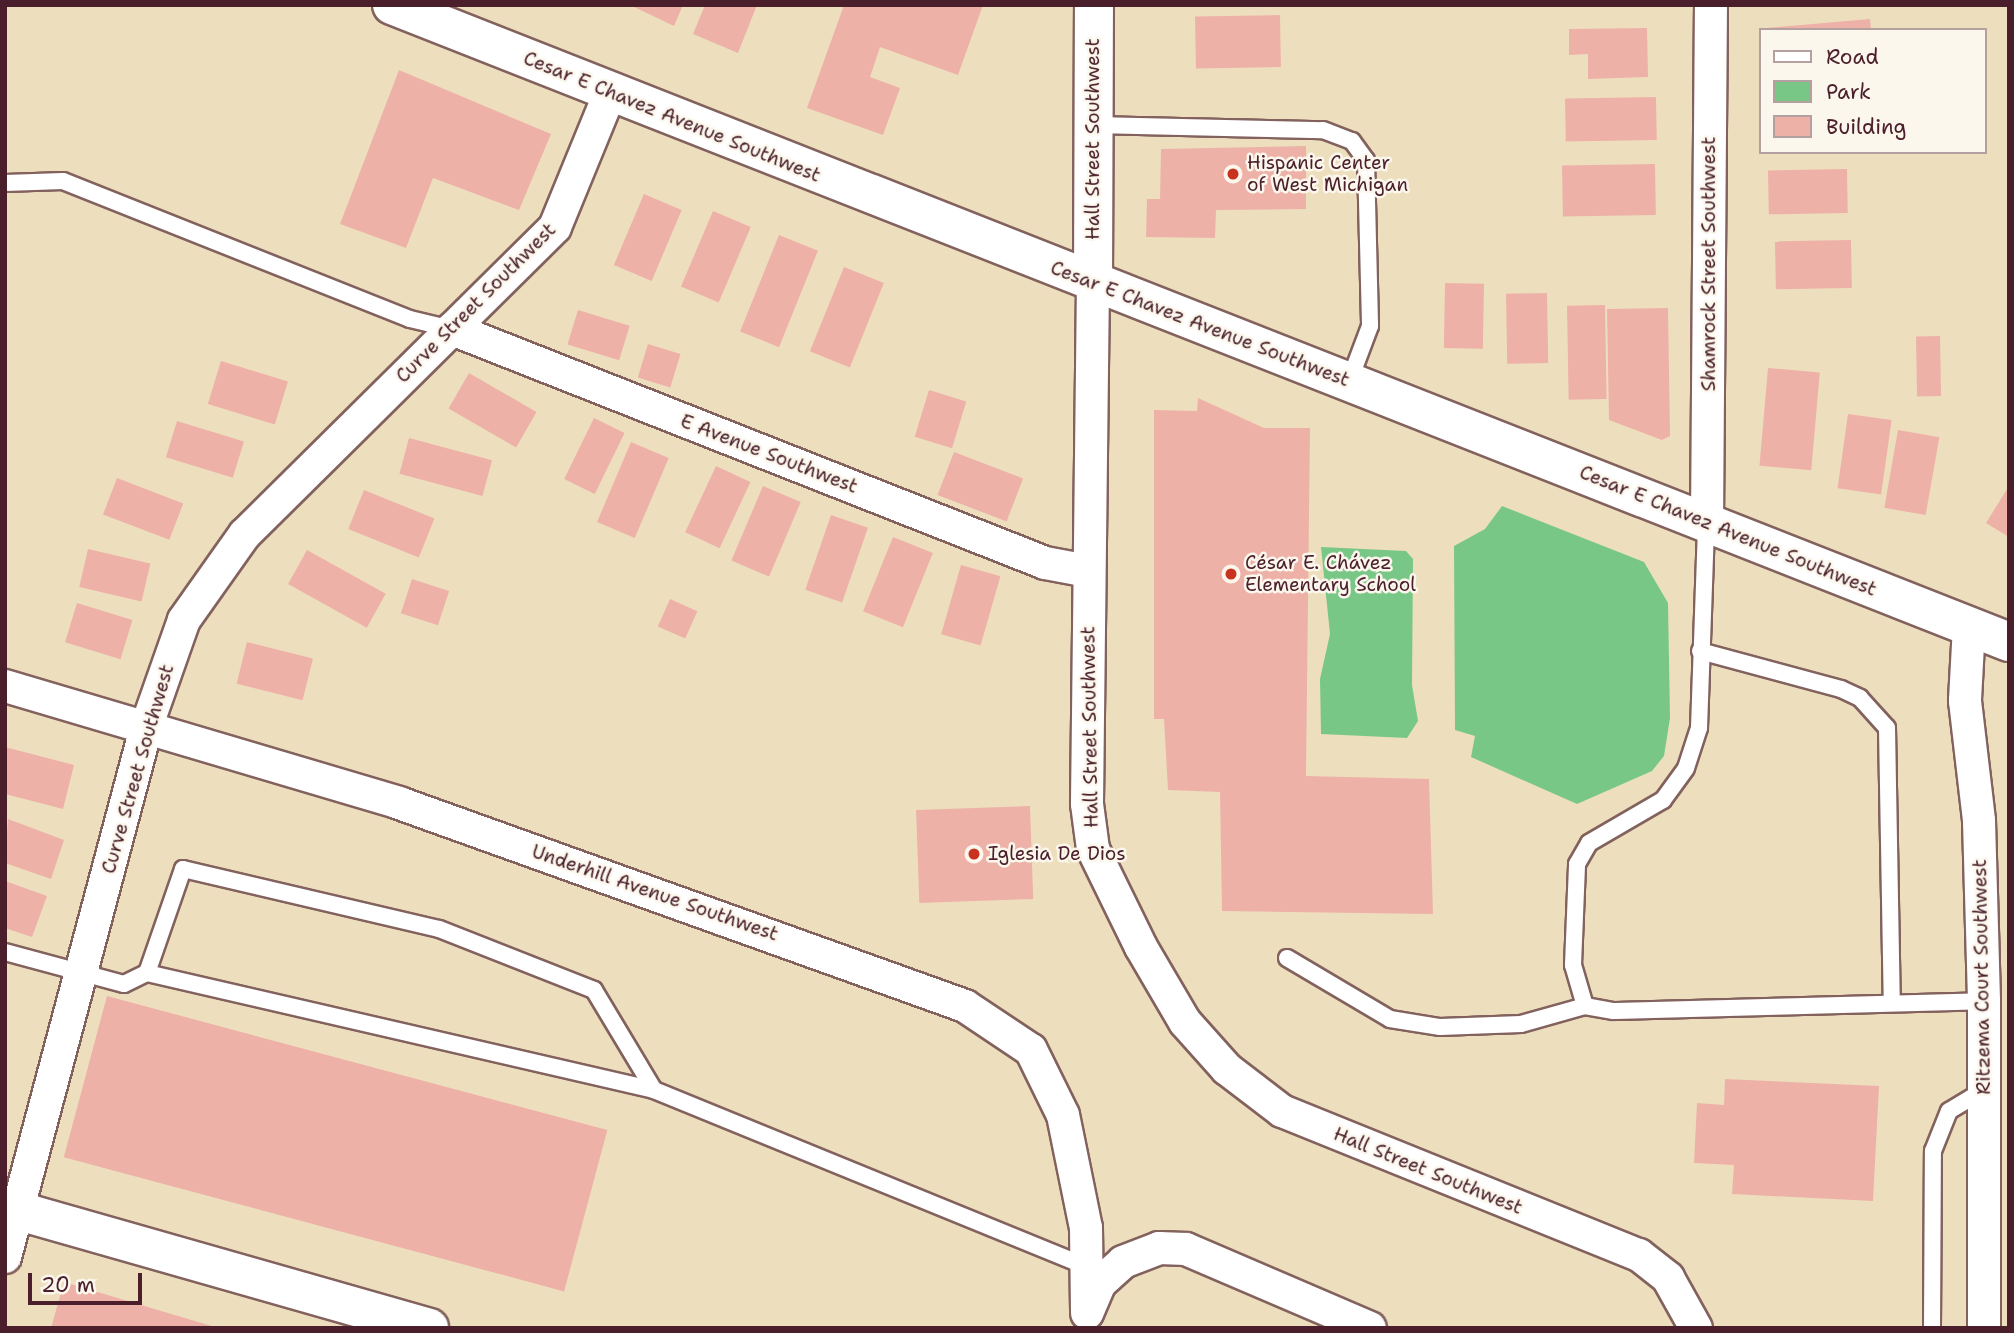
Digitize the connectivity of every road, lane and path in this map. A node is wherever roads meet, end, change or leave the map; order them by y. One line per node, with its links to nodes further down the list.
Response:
1 (392, 5): 4 (main road, Cesar E Chavez Avenue Southwest)
2 (1094, 5): 5 (main road, Hall Street Southwest)
3 (1711, 5): 10 (street, Shamrock Street Southwest)
4 (610, 93): 7 (main road, Cesar E Chavez Avenue Southwest); 8 (street, Curve Street Southwest)
5 (1094, 125): 7 (main road, Hall Street Southwest); 9 (lane)
6 (5, 183): 8 (lane)
7 (1093, 282): 9 (main road, Cesar E Chavez Avenue Southwest); 11 (street, Hall Street Southwest)
8 (452, 329): 11 (street, E Avenue Southwest); 16 (street, Curve Street Southwest)
9 (1349, 382): 10 (main road, Cesar E Chavez Avenue Southwest)
10 (1707, 522): 12 (main road, Cesar E Chavez Avenue Southwest); 14 (lane)
11 (1088, 571): 32 (street, Hall Street Southwest)
12 (1969, 626): 13 (main road, Cesar E Chavez Avenue Southwest); 21 (street, Ritzema Court Southwest)
13 (2009, 642)
14 (1700, 651): 22 (lane); 23 (lane)
15 (5, 685): 16 (street, Underhill Avenue Southwest)
16 (147, 725): 19 (street, Curve Street Southwest); 28 (street, Underhill Avenue Southwest)
17 (5, 952): 19 (lane)
18 (1287, 958): 23 (lane)
19 (81, 973): 20 (lane); 26 (street, Curve Street Southwest)
20 (147, 973): 24 (lane); 24 (lane)
21 (1984, 1001): 22 (lane); 25 (street, Ritzema Court Southwest)
22 (1892, 1003): 23 (lane)
23 (1585, 1006)
24 (654, 1090): 28 (lane)
25 (1984, 1090): 33 (lane); 34 (street, Ritzema Court Southwest)
26 (12, 1209): 27 (street, Curve Street Southwest); 30 (main road)
27 (5, 1257)
28 (1086, 1266): 29 (street, Underhill Avenue Southwest)
29 (1086, 1320): 31 (street)
30 (429, 1328)
31 (1370, 1328)
32 (1696, 1328)
33 (1932, 1328)
34 (1984, 1328)

